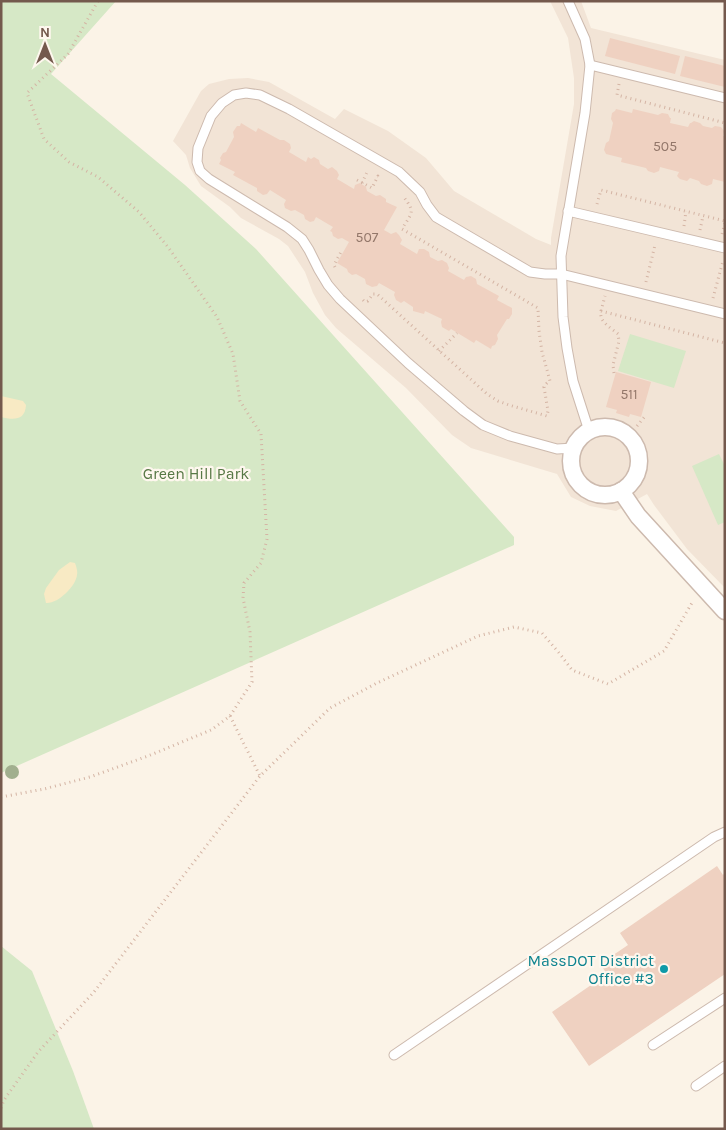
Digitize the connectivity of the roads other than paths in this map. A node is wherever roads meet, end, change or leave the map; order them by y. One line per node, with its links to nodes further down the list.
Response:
1 (568, 1): 2 (lane)
2 (590, 65): 3 (lane); 4 (lane)
3 (725, 98)
4 (568, 210): 5 (lane); 6 (lane)
5 (725, 248)
6 (561, 274): 7 (lane); 8 (lane); 9 (lane)
7 (725, 314)
8 (589, 431): 9 (street); 10 (street)
9 (574, 448): 10 (street)
10 (621, 491): 11 (street)
11 (725, 611)
12 (725, 832): 15 (lane)
13 (725, 998): 14 (lane)
14 (653, 1045)
15 (394, 1055)
16 (725, 1066): 17 (lane)
17 (696, 1086)

